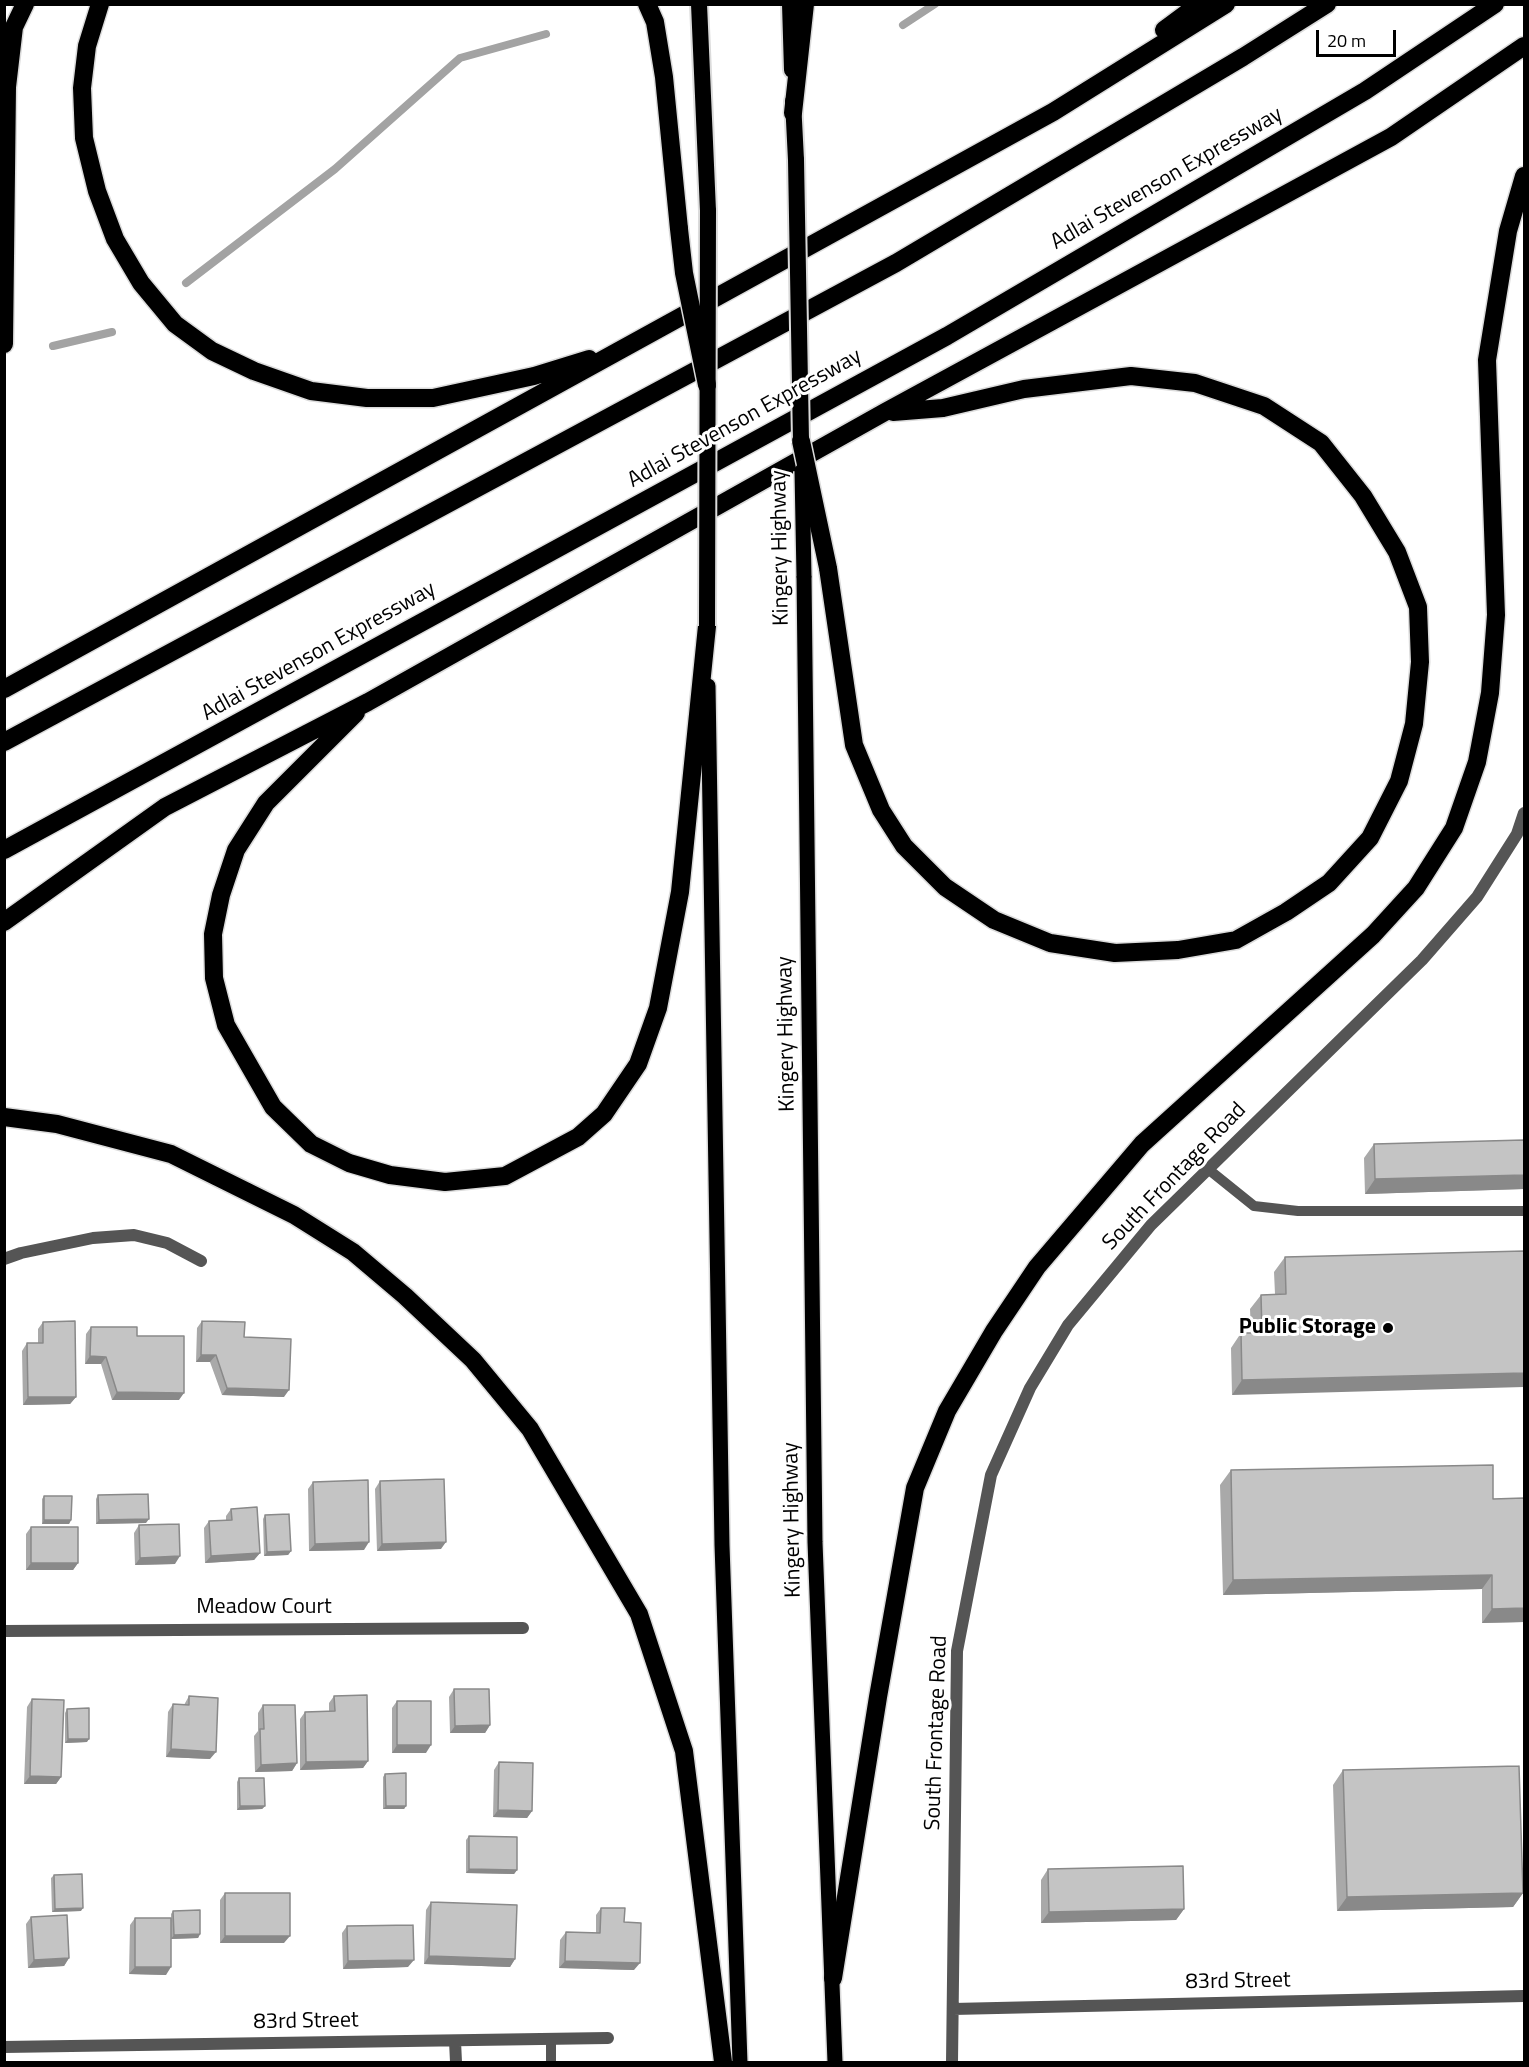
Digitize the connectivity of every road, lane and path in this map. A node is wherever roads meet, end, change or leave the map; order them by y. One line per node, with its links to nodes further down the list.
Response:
1 (25, 4): 15 (highway)
2 (100, 4): 16 (highway)
3 (647, 4): 17 (highway, bridge)
4 (699, 4): 17 (highway, bridge)
5 (790, 4): 13 (highway, Kingery Highway)
6 (805, 4): 13 (highway)
7 (1199, 4): 12 (highway)
8 (1226, 4): 12 (highway)
9 (1327, 4): 23 (highway)
10 (1495, 4): 25 (highway, Adlai Stevenson Expressway)
11 (1524, 46): 18 (highway)
12 (1053, 112): 16 (highway)
13 (793, 113): 19 (highway, Kingery Highway, bridge)
14 (1524, 176): 34 (highway)
15 (4, 344)
16 (625, 347): 21 (highway)
17 (707, 385): 20 (highway, bridge)
18 (885, 412): 19 (highway, bridge); 22 (highway)
19 (801, 441): 34 (main road, Kingery Highway, bridge)
20 (706, 626): 22 (highway); 44 (main road)
21 (4, 689)
22 (368, 702): 26 (highway)
23 (4, 742)
24 (1524, 813): 28 (street, South Frontage Road)
25 (4, 850)
26 (4, 922)
27 (4, 1118): 43 (highway)
28 (1208, 1169): 29 (lane); 36 (street, South Frontage Road)
29 (1524, 1211)
30 (4, 1259): 31 (street)
31 (201, 1261)
32 (523, 1628): 33 (street, Meadow Court)
33 (4, 1631)
34 (833, 1978): 45 (main road, Kingery Highway)
35 (1524, 1996): 36 (street, 83rd Street)
36 (953, 2009): 46 (street, South Frontage Road)
37 (608, 2038): 38 (street, 83rd Street)
38 (550, 2040): 39 (street, 83rd Street); 42 (lane)
39 (455, 2042): 40 (street, 83rd Street); 41 (street)
40 (4, 2047)
41 (456, 2062)
42 (550, 2062)
43 (723, 2062)
44 (740, 2062)
45 (835, 2062)
46 (952, 2062)

